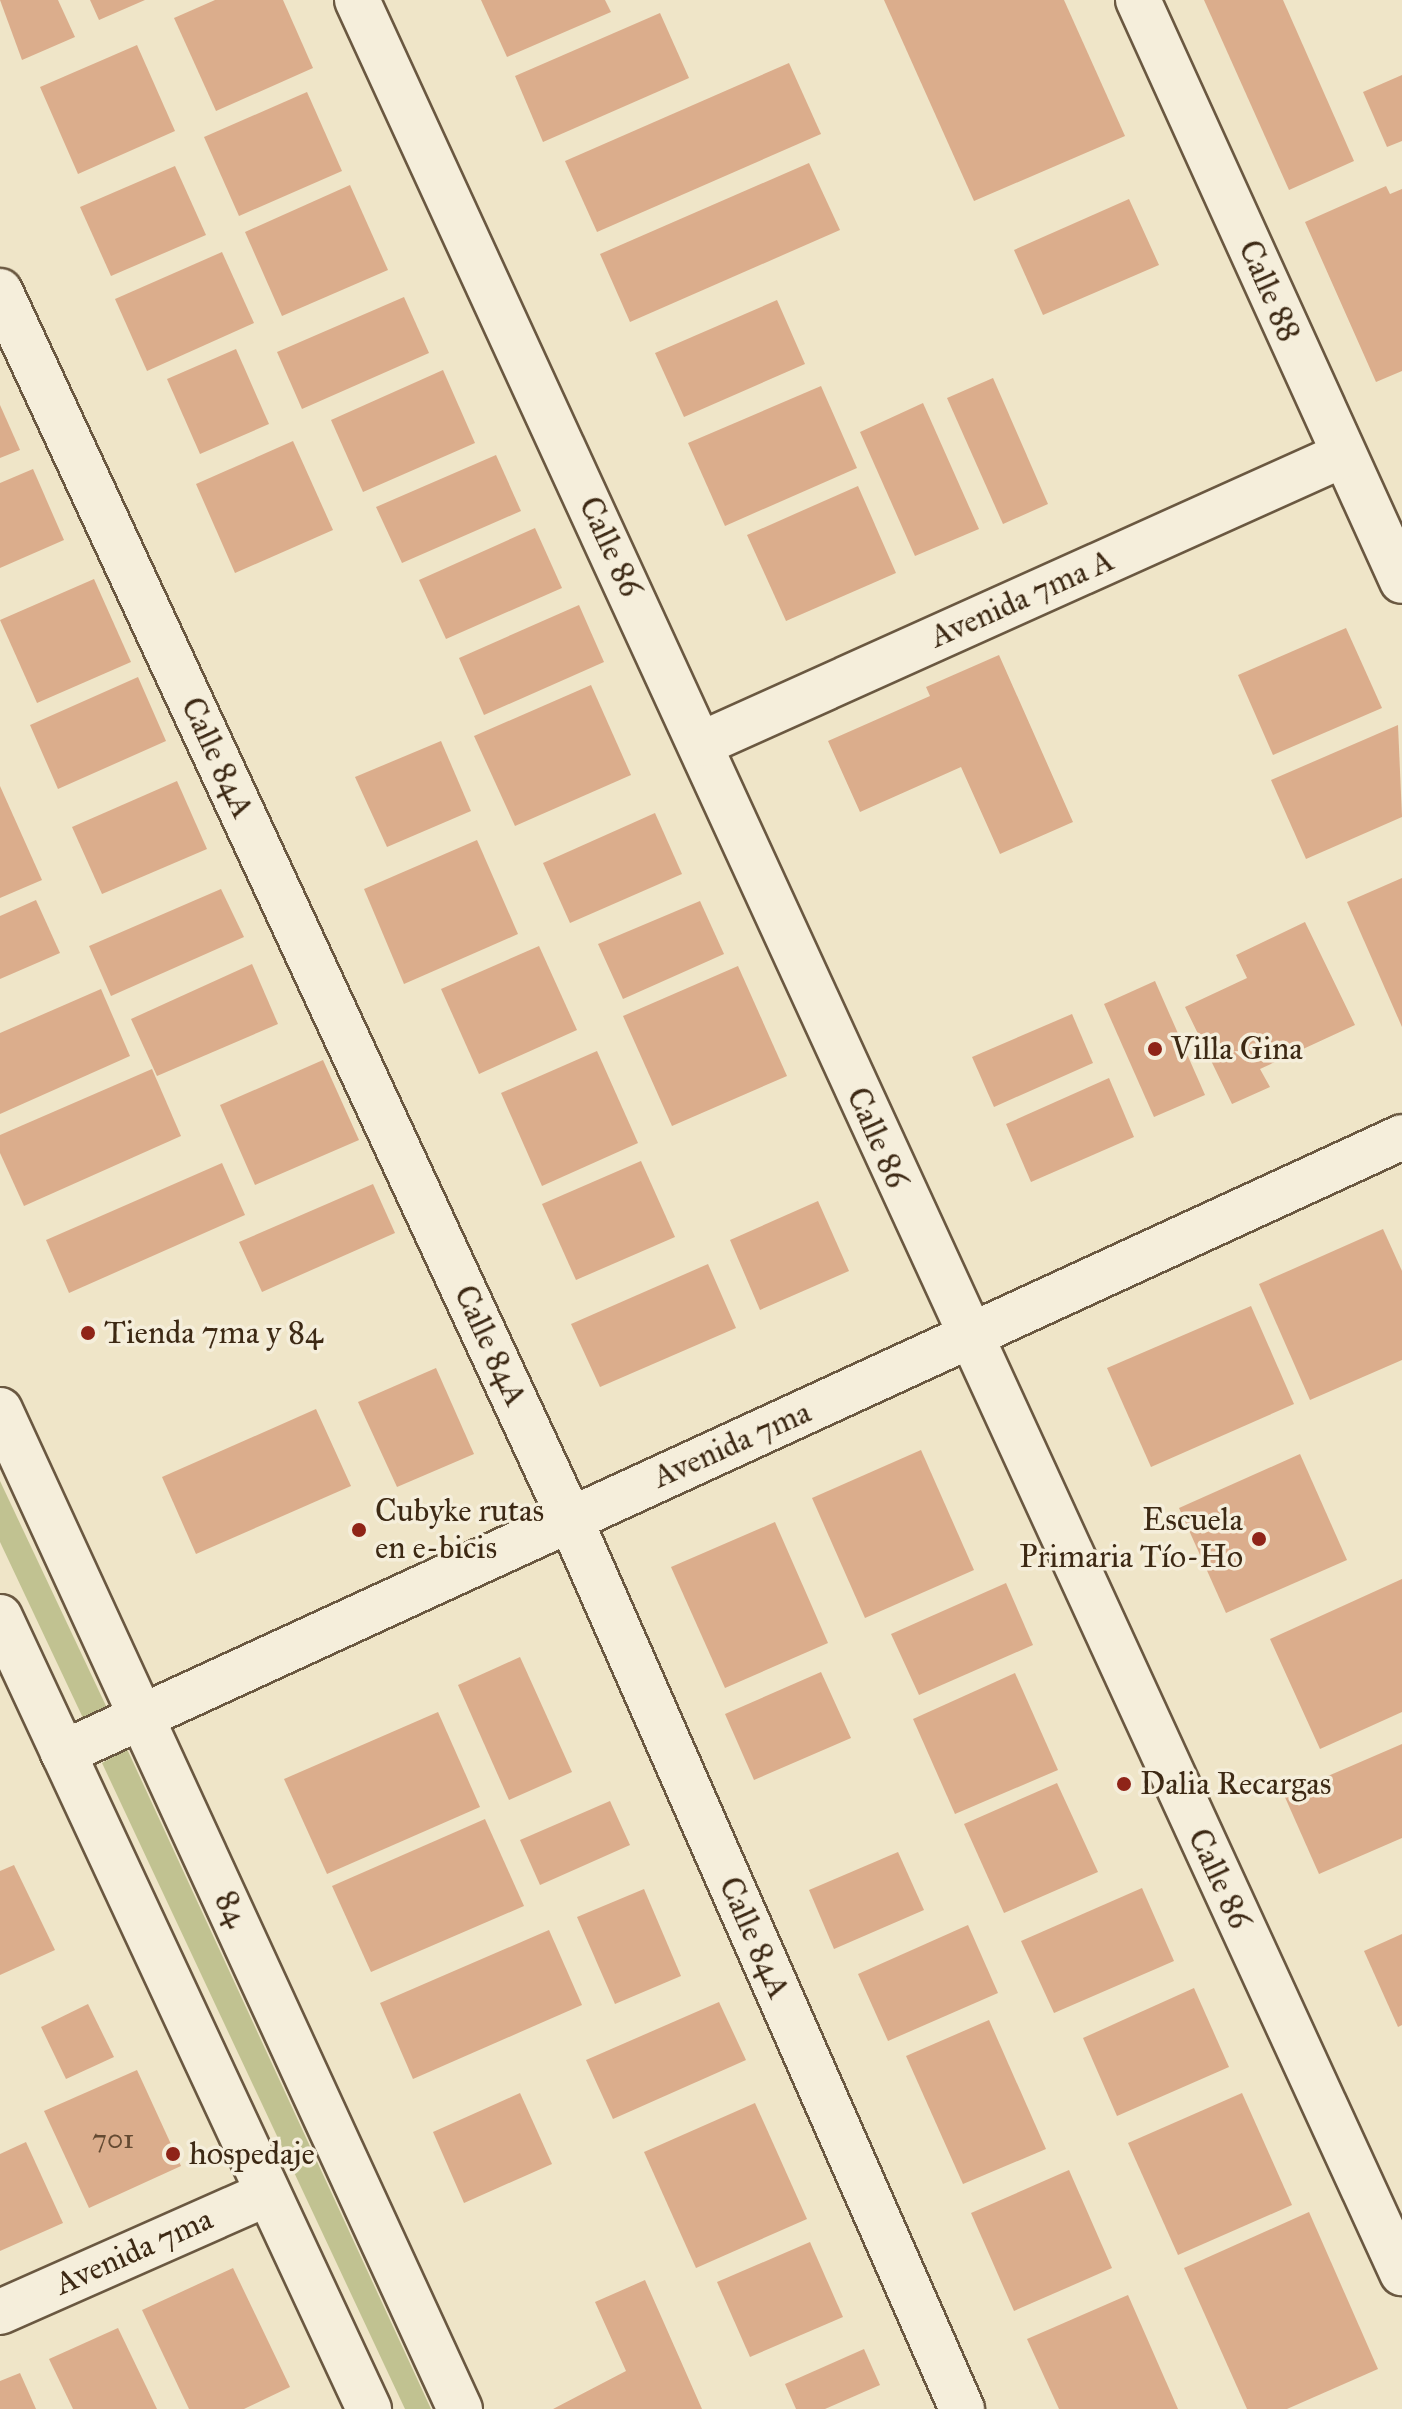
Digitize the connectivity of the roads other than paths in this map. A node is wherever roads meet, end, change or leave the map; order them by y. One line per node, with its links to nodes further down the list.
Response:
1 (357, 0): 6 (street, Calle 86)
2 (1138, 0): 4 (street, Calle 88)
3 (0, 291): 10 (street, Calle 84A)
4 (1343, 455): 5 (street, Calle 88); 6 (street, Avenida 7ma A)
5 (1402, 581)
6 (701, 744): 8 (street, Calle 86)
7 (1402, 1137): 8 (street, Avenida 7ma)
8 (967, 1338): 10 (street, Avenida 7ma); 15 (street, Calle 86)
9 (0, 1410): 12 (street, 84)
10 (570, 1519): 12 (street, Avenida 7ma); 19 (street, Calle 84A)
11 (0, 1617): 13 (street)
12 (142, 1715): 13 (street, Avenida 7ma); 18 (street, 84)
13 (63, 1753): 14 (street)
14 (268, 2193): 16 (street, Avenida 7ma); 17 (street)
15 (1402, 2273)
16 (0, 2312)
17 (369, 2409)
18 (460, 2409)
19 (962, 2409)

